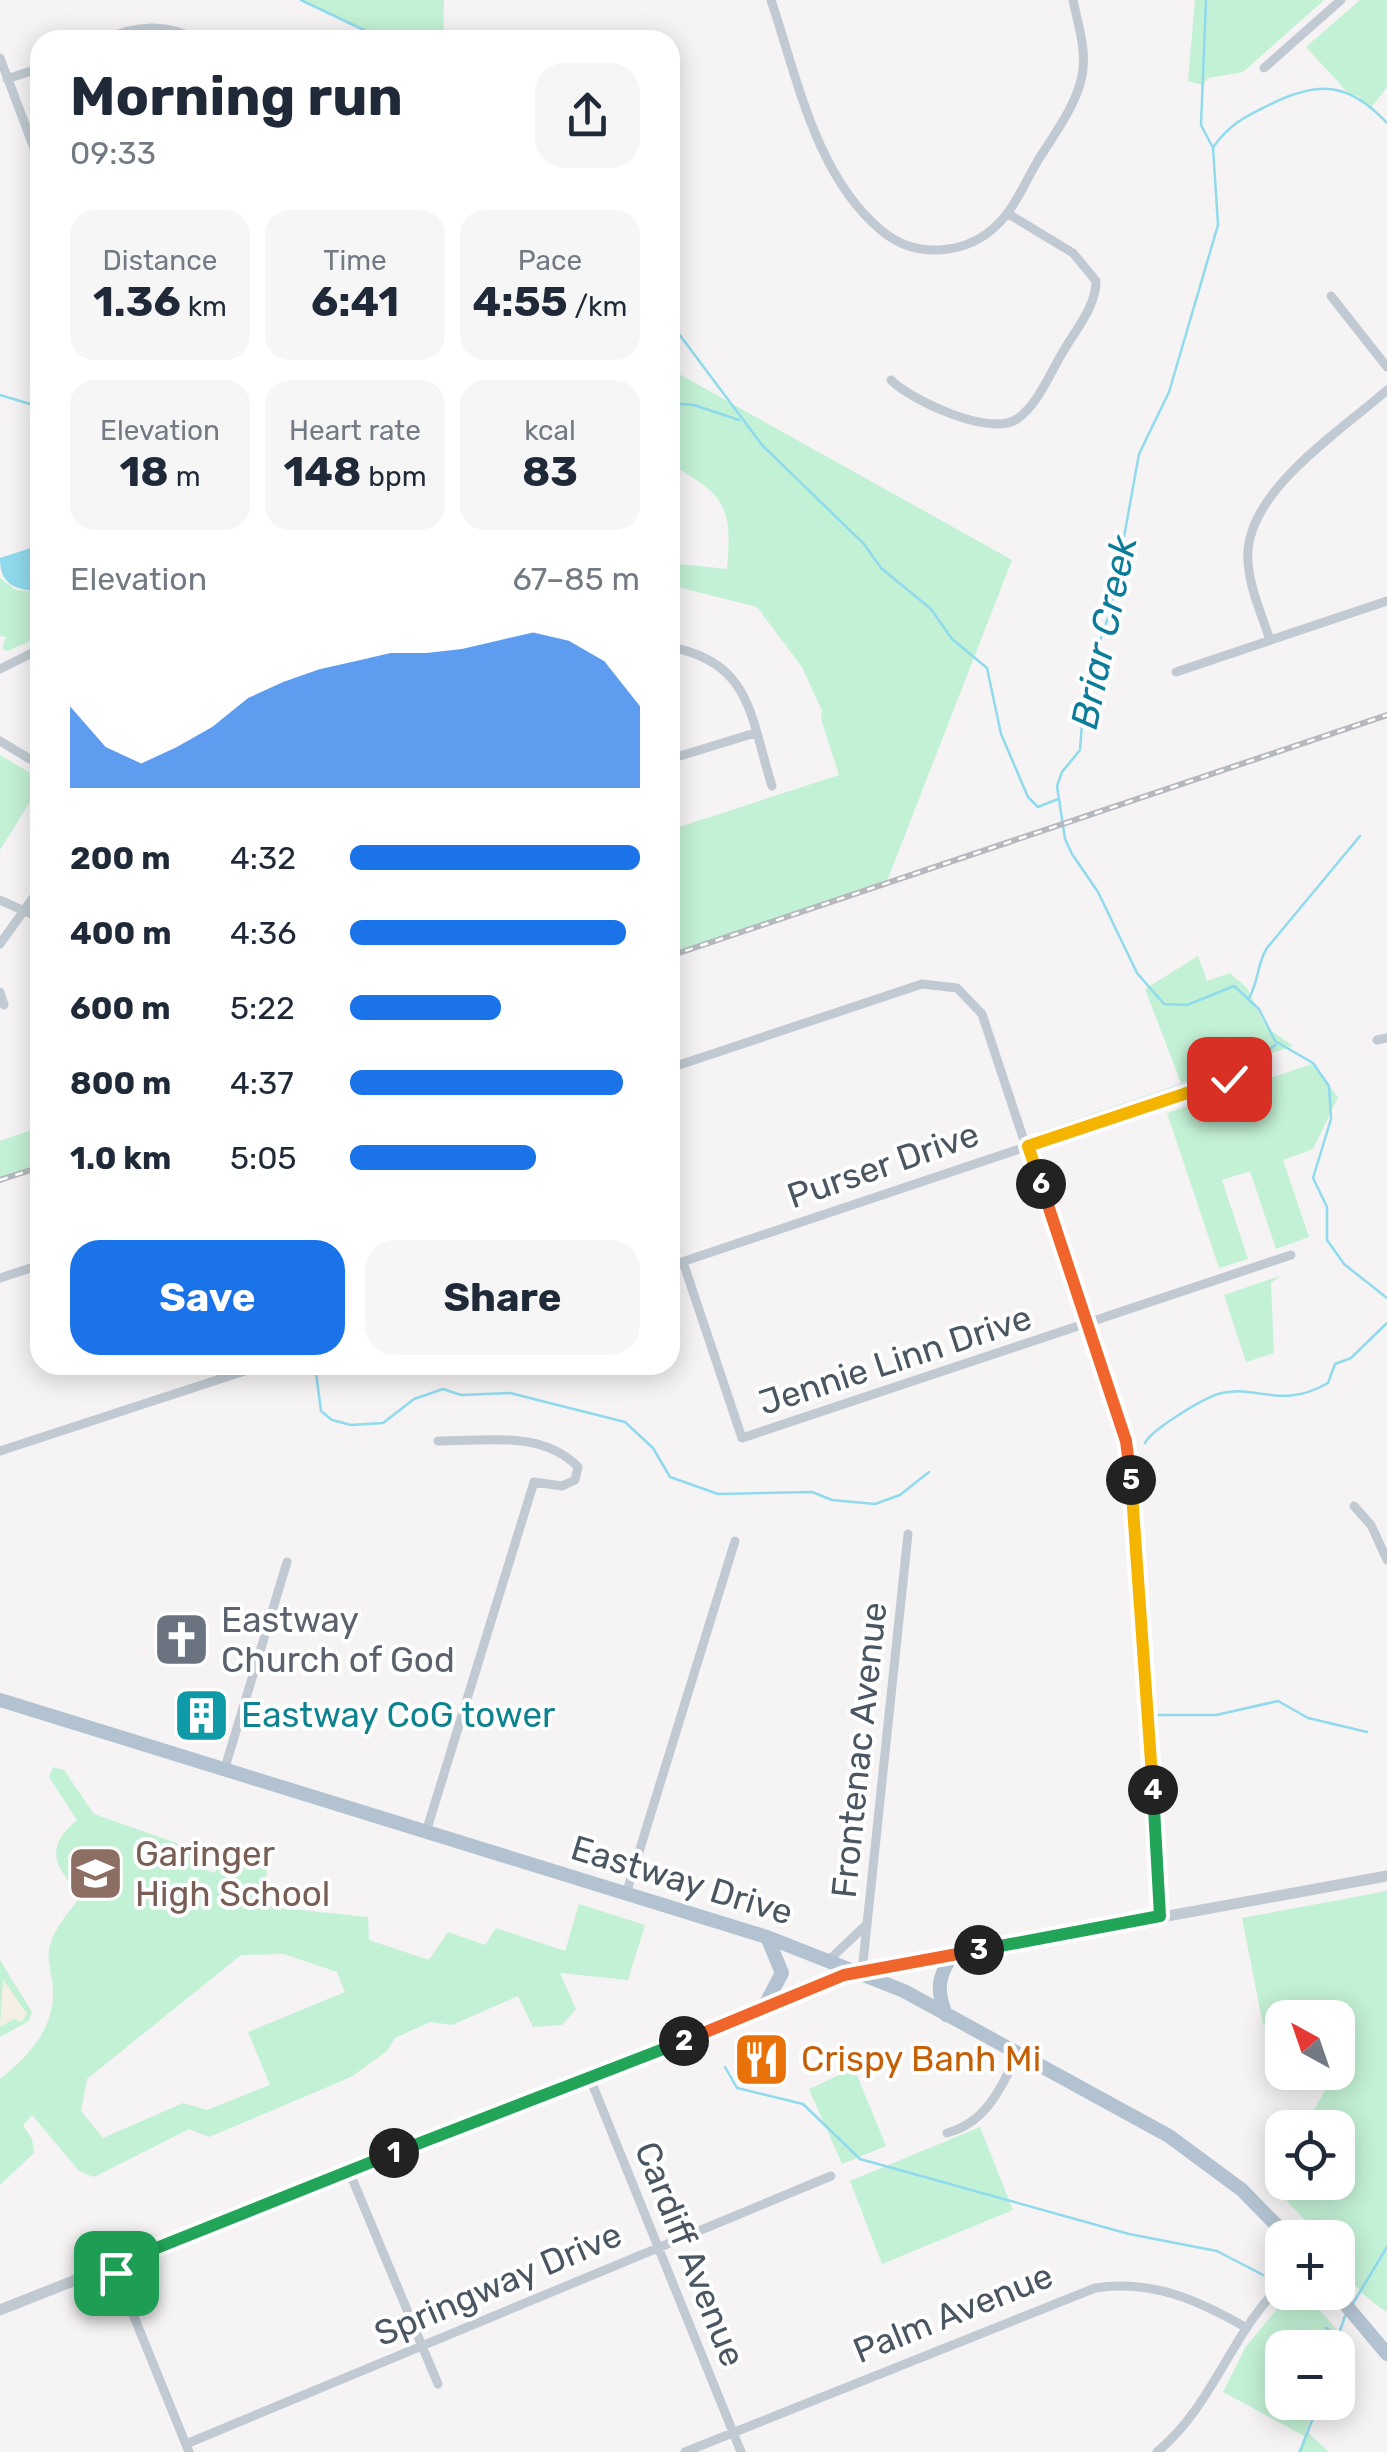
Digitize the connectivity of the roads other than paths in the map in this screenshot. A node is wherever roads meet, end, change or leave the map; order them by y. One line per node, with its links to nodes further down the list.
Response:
1 (771, 0): 11 (street)
2 (1074, 0): 11 (street)
3 (1341, 0): 7 (street)
4 (124, 30): 5 (street)
5 (176, 30)
6 (0, 58): 9 (street)
7 (1264, 68)
8 (30, 72): 9 (street)
9 (8, 80): 10 (street)
10 (30, 138)
11 (1007, 213): 14 (street)
12 (1331, 296): 13 (street)
13 (1387, 367)
14 (891, 380)
15 (1387, 390): 17 (street)
16 (1387, 601): 17 (street)
17 (1270, 640): 21 (street)
18 (680, 650): 22 (street)
19 (30, 655): 20 (street)
20 (0, 669)
21 (1176, 672)
22 (755, 733): 24 (street); 26 (street)
23 (0, 741): 25 (street)
24 (680, 756)
25 (30, 759)
26 (772, 786)
27 (0, 900): 29 (street)
28 (30, 903): 29 (street)
29 (24, 912): 30 (street); 31 (street)
30 (30, 914)
31 (0, 944)
32 (0, 992): 33 (street)
33 (4, 1004)
34 (680, 1065): 36 (street)
35 (1229, 1079): 36 (street, Purser Drive)
36 (1028, 1146): 38 (street, Purser Drive); 42 (street)
37 (1291, 1255): 42 (street, Jennie Linn Drive)
38 (683, 1262): 39 (street, Purser Drive); 42 (street, Jennie Linn Drive)
39 (680, 1263)
40 (30, 1268): 41 (street)
41 (0, 1278)
42 (1088, 1325): 56 (street)
43 (232, 1375): 45 (street)
44 (438, 1441): 53 (street)
45 (0, 1451)
46 (1354, 1506): 49 (street)
47 (908, 1534): 57 (street, Frontenac Avenue)
48 (735, 1541): 55 (street)
49 (1387, 1560)
50 (288, 1562): 52 (street)
51 (0, 1700): 52 (main road, Eastway Drive)
52 (224, 1771): 53 (main road, Eastway Drive)
53 (426, 1832): 55 (main road, Eastway Drive)
54 (1387, 1876): 56 (street)
55 (626, 1894): 58 (main road, Eastway Drive)
56 (1160, 1916): 59 (street)
57 (868, 1923): 60 (street); 61 (street, Frontenac Avenue)
58 (767, 1937): 60 (main road, Eastway Drive); 62 (main road)
59 (952, 1955): 61 (street); 63 (main road)
60 (829, 1960): 61 (main road, Eastway Drive)
61 (862, 1972): 62 (street); 63 (main road, Eastway Drive)
62 (764, 2007): 65 (street)
63 (947, 2016): 64 (main road, Eastway Drive)
64 (1018, 2054): 66 (street); 69 (main road, Eastway Drive)
65 (589, 2076): 67 (street); 70 (street, Cardiff Avenue)
66 (947, 2134)
67 (349, 2171): 71 (street); 76 (street)
68 (831, 2176): 70 (street, Springway Drive)
69 (1271, 2220)
70 (656, 2248): 76 (street, Springway Drive); 79 (street, Cardiff Avenue)
71 (114, 2265): 73 (street); 80 (street)
72 (1265, 2305): 75 (street)
73 (0, 2310)
74 (1350, 2310): 77 (main road)
75 (1246, 2328): 79 (street, Palm Avenue); 83 (street)
76 (422, 2345): 78 (street); 80 (street, Springway Drive)
77 (1387, 2354)
78 (438, 2384)
79 (732, 2432): 81 (street, Palm Avenue); 82 (street, Cardiff Avenue)
80 (188, 2448)
81 (686, 2452)
82 (741, 2452)
83 (1157, 2452)

